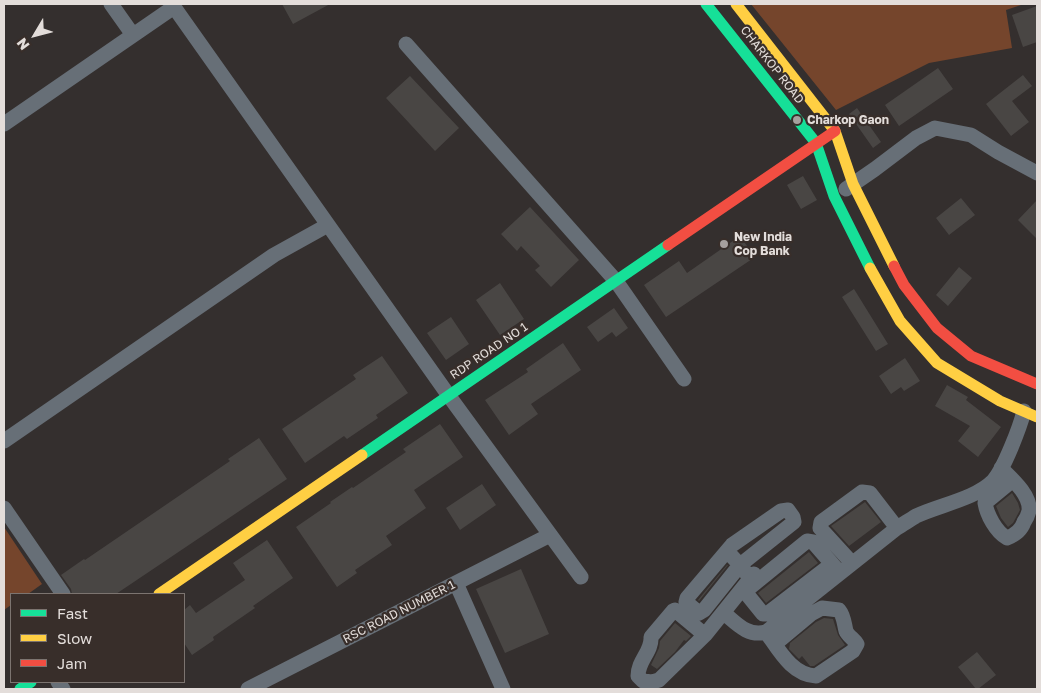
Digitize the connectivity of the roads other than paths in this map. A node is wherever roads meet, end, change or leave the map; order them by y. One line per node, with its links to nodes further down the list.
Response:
1 (111, 4): 4 (street)
2 (706, 4): 8 (street, CHARKOP ROAD)
3 (736, 4): 7 (street, CHARKOP ROAD)
4 (133, 36): 6 (street); 12 (street)
5 (406, 44): 13 (street)
6 (4, 124)
7 (835, 131): 8 (street, RDP ROAD NO 1); 10 (street, CHARKOP ROAD)
8 (816, 143): 11 (street, CHARKOP ROAD); 13 (street, RDP ROAD NO 1)
9 (1037, 173): 10 (street)
10 (853, 184): 11 (street); 15 (street, CHARKOP ROAD)
11 (834, 196): 17 (street, CHARKOP ROAD)
12 (328, 225): 16 (street); 18 (street)
13 (616, 281): 14 (street); 16 (street, RDP ROAD NO 1)
14 (684, 379)
15 (1037, 384)
16 (449, 396): 23 (street); 31 (street, RDP ROAD NO 1)
17 (1031, 414): 19 (street)
18 (4, 441)
19 (1001, 468): 20 (street); 22 (street)
20 (1013, 480)
21 (4, 508): 30 (street)
22 (897, 528): 25 (street); 25 (street)
23 (550, 536): 28 (street); 29 (street, RSC ROAD NUMBER 1)
24 (727, 551): 26 (street); 26 (street); 26 (street)
25 (852, 563): 27 (street)
26 (740, 565): 32 (street)
27 (836, 569): 27 (street); 34 (street)
28 (581, 577)
29 (456, 583): 35 (street, RSC ROAD NUMBER 1); 36 (street)
30 (62, 593)
31 (160, 593)
32 (724, 613): 33 (street); 34 (street)
33 (705, 635): 33 (street)
34 (771, 638): 34 (street)
35 (248, 689)
36 (503, 689)

